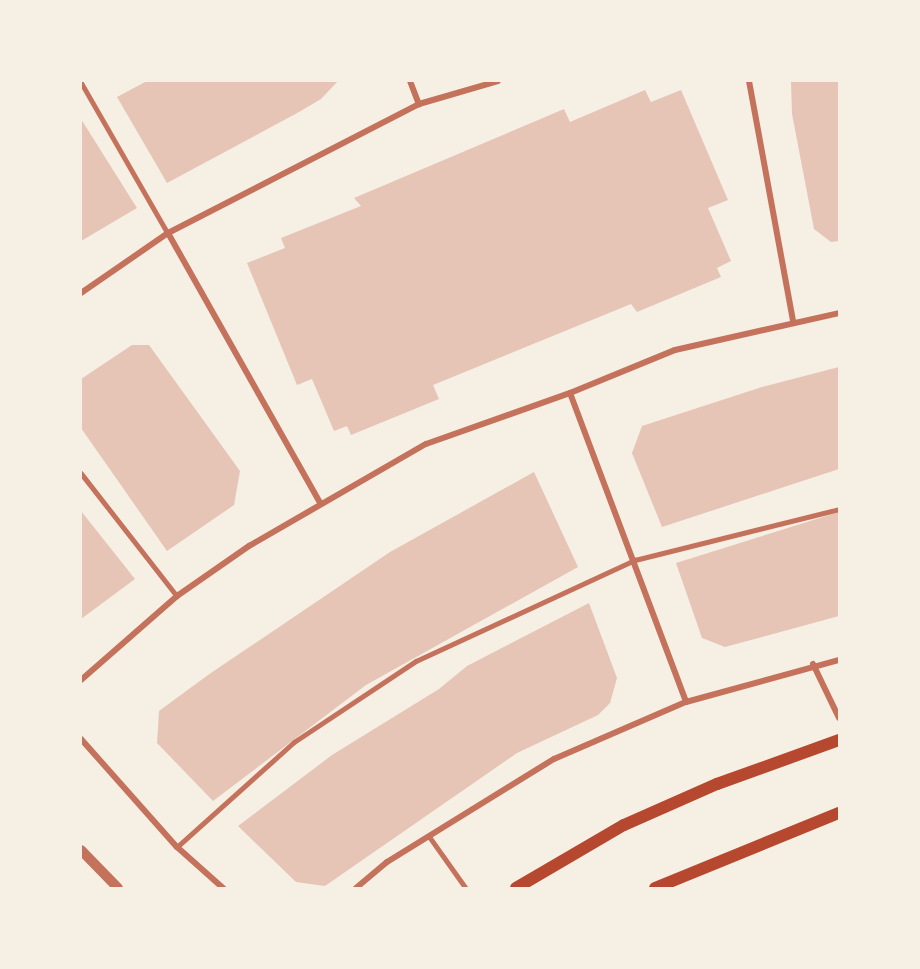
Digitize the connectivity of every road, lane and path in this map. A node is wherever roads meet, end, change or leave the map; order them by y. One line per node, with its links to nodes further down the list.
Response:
1 (410, 81): 5 (street)
2 (498, 81): 5 (street)
3 (749, 81): 9 (street)
4 (82, 82): 6 (lane)
5 (419, 104): 6 (street)
6 (168, 233): 7 (street); 12 (street)
7 (81, 293)
8 (839, 313): 9 (street)
9 (793, 320): 10 (street)
10 (570, 393): 12 (street); 14 (street)
11 (81, 473): 15 (lane)
12 (320, 503): 15 (street)
13 (839, 509): 14 (lane)
14 (635, 560): 19 (street); 25 (lane)
15 (177, 596): 18 (street)
16 (839, 660): 17 (street)
17 (813, 664): 19 (street); 20 (street)
18 (81, 680)
19 (686, 702): 24 (street)
20 (839, 718)
21 (81, 739): 25 (street)
22 (839, 740): 31 (main road)
23 (839, 813): 32 (main road)
24 (429, 836): 29 (street); 30 (lane)
25 (177, 847): 28 (street)
26 (81, 850): 27 (street)
27 (118, 888)
28 (223, 888)
29 (356, 888)
30 (466, 888)
31 (516, 888)
32 (655, 888)

